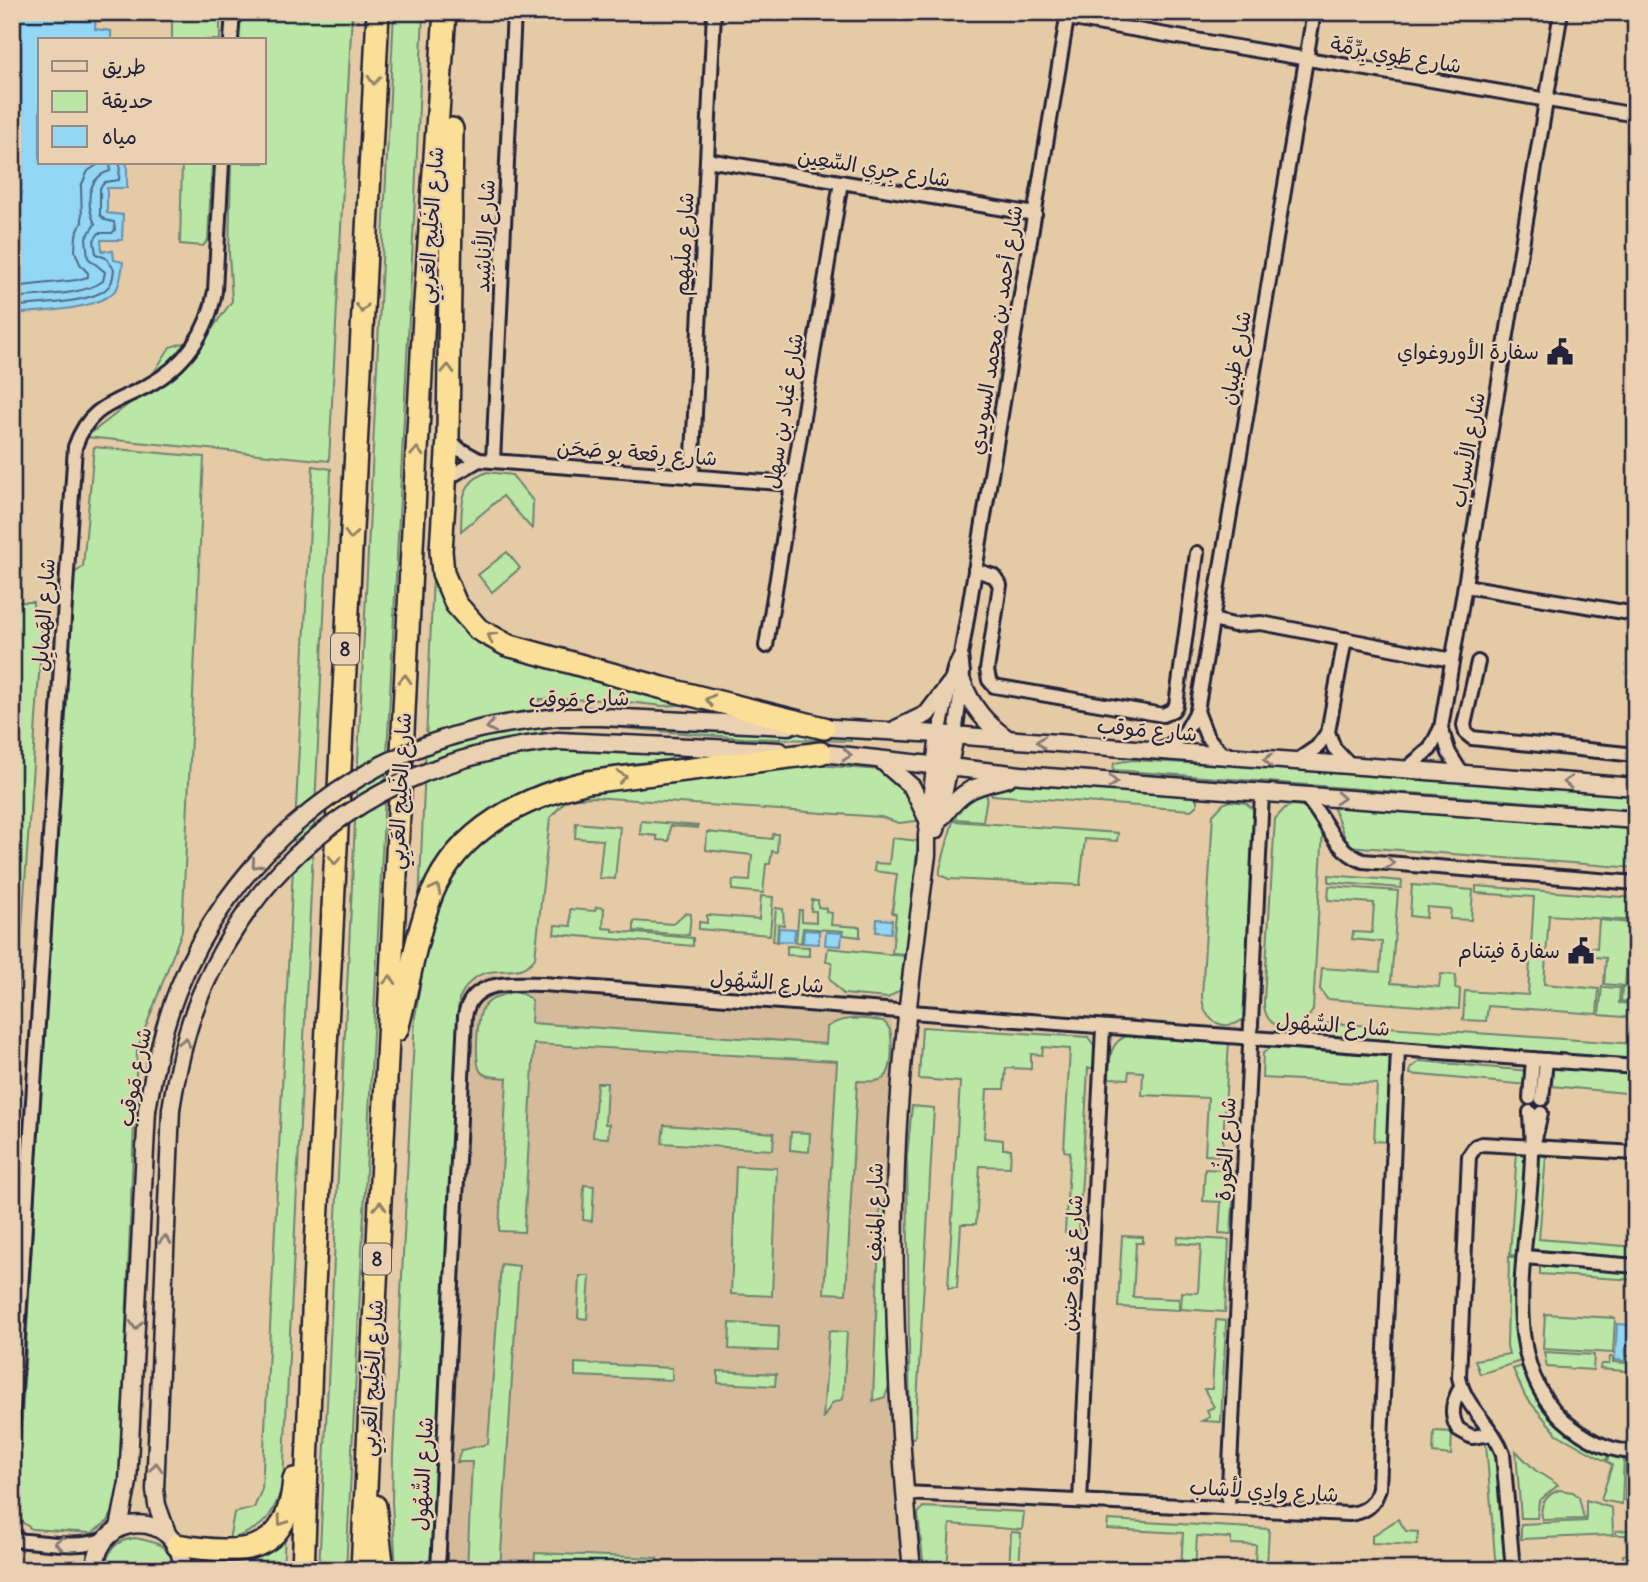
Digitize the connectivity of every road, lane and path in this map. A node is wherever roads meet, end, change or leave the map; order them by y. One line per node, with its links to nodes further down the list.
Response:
1 (233, 12): 9 (street)
2 (378, 12): 74 (highway, 8, one-way to 74)
3 (446, 12): 11 (highway, شارع الخَلِيج العَربِي / 8)
4 (514, 12): 20 (street, شارع الأناشِيد)
5 (714, 12): 14 (street, شارع ملَيهِم)
6 (1314, 12): 10 (street, شارع ظبيان)
7 (1561, 12): 12 (street, شارع الأسراب)
8 (1068, 15): 10 (street, شارع طَوِي بِرِّمَّة); 17 (street, شارع أحمد بن محمد السويدي)
9 (231, 38)
10 (1306, 59): 12 (street, شارع طَوِي بِرِّمَّة); 29 (street, شارع ظبيان)
11 (443, 65): 18 (highway, one-way to 11); 67 (highway, شارع الخَلِيج العَربِي / 8, one-way to 11)
12 (1546, 100): 13 (street, شارع طَوِي بِرِّمَّة); 26 (street, شارع الأسراب)
13 (1636, 115)
14 (707, 160): 16 (street, شارع جِرِي السِّعِين); 21 (street, شارع ملَيهِم)
15 (222, 164): 76 (street, شارع الهَمايِل)
16 (841, 182): 17 (street, شارع جِرِي السِّعِين); 23 (street, شارع عُباد بن سهل)
17 (1035, 214): 25 (street, شارع أحمد بن محمد السويدي)
18 (448, 437): 19 (street); 22 (highway)
19 (479, 460): 20 (street, شارع رِقعة بو صَحَن); 22 (street)
20 (493, 461): 21 (street, شارع رِقعة بو صَحَن)
21 (692, 477): 23 (street, شارع رِقعة بو صَحَن)
22 (446, 479): 38 (highway, one-way to 22)
23 (792, 484): 31 (street, شارع عُباد بن سهل)
24 (1197, 553): 27 (street)
25 (975, 570): 27 (street); 35 (street, شارع أحمد بن محمد السويدي)
26 (1465, 586): 28 (street); 32 (street, شارع الأسراب)
27 (1190, 608): 29 (street)
28 (1636, 614)
29 (1212, 616): 30 (street); 37 (street, شارع ظبيان)
30 (1345, 639): 32 (street); 41 (street)
31 (766, 646)
32 (1452, 660): 34 (street, شارع الأسراب)
33 (1478, 662): 36 (street)
34 (1448, 682): 36 (street); 39 (street, شارع الأسراب)
35 (956, 683): 40 (main road); 42 (street, شارع أحمد بن محمد السويدي); 43 (main road)
36 (1472, 687): 46 (street)
37 (1197, 710): 44 (street, شارع ظبيان); 47 (street)
38 (824, 728): 40 (main road, شارع مَوقب); 84 (main road, شارع مَوقب, one-way to 84, bridge)
39 (1441, 728): 52 (street, شارع الأسراب); 54 (street, شارع الأسراب)
40 (891, 731): 42 (main road, شارع مَوقب)
41 (1328, 732): 49 (street); 51 (street)
42 (947, 735): 43 (main road, شارع مَوقب); 50 (main road, شارع المنيف)
43 (1010, 740): 44 (main road, شارع مَوقب, one-way to 43)
44 (1160, 752): 47 (main road, شارع مَوقب)
45 (821, 753): 48 (main road, شارع مَوقب, one-way to 48); 67 (highway, one-way to 45); 86 (main road, شارع مَوقب, one-way to 45, bridge)
46 (1636, 755)
47 (1226, 757): 49 (main road, شارع مَوقب, one-way to 47)
48 (880, 758): 50 (main road, شارع مَوقب); 59 (main road)
49 (1295, 762): 51 (main road, شارع مَوقب)
50 (943, 766): 53 (main road, شارع مَوقب); 59 (main road, شارع المنيف)
51 (1351, 766): 52 (main road, شارع مَوقب)
52 (1405, 770): 54 (main road, شارع مَوقب)
53 (1021, 775): 56 (main road, شارع مَوقب, one-way to 56); 59 (main road)
54 (1462, 775): 55 (main road, شارع مَوقب, one-way to 54)
55 (1636, 787)
56 (1262, 793): 57 (main road, شارع مَوقب); 63 (street, شارع الخُورة)
57 (1305, 796): 58 (main road, شارع مَوقب, one-way to 58); 60 (street, one-way to 60)
58 (1636, 820)
59 (934, 821): 61 (main road, شارع المنيف)
60 (1636, 883)
61 (908, 1013): 62 (street, شارع السُّهُول); 80 (main road, شارع المنيف); 94 (street, شارع السُّهُول)
62 (1103, 1027): 63 (street, شارع السُّهُول); 81 (street, شارع غزوة حنين)
63 (1250, 1039): 64 (street, شارع السُّهُول); 82 (street, شارع الخُورة)
64 (1398, 1049): 65 (street, شارع السُّهُول); 82 (street, شارع وادِي لأشاب)
65 (1539, 1060): 66 (street, شارع السُّهُول); 68 (street)
66 (1636, 1067)
67 (386, 1072): 78 (highway, شارع الخَلِيج العَربِي / 8, one-way to 67)
68 (1536, 1098)
69 (1535, 1112): 70 (street)
70 (1533, 1146): 71 (street); 72 (street); 75 (street)
71 (1636, 1153)
72 (1524, 1257): 73 (street); 79 (street)
73 (1636, 1266)
74 (314, 1286): 86 (highway, one-way to 86); 91 (highway, 8)
75 (1461, 1387): 77 (street); 77 (street)
76 (12, 1428)
77 (1492, 1434): 96 (street)
78 (369, 1445): 92 (highway, شارع الخَلِيج العَربِي / 8); 93 (highway)
79 (1636, 1452)
80 (905, 1493): 81 (street, شارع وادِي لأشاب); 95 (main road, شارع المنيف)
81 (1080, 1501): 82 (street, شارع وادِي لأشاب)
82 (1228, 1508)
83 (12, 1527): 88 (street)
84 (119, 1528): 85 (main road); 86 (main road)
85 (105, 1539): 88 (street, one-way to 88); 89 (main road)
86 (172, 1539): 90 (main road, شارع مَوقب)
87 (12, 1541): 88 (street)
88 (27, 1541)
89 (94, 1570)
90 (183, 1570)
91 (303, 1570)
92 (362, 1570)
93 (383, 1570)
94 (438, 1570)
95 (912, 1570)
96 (1513, 1570)

